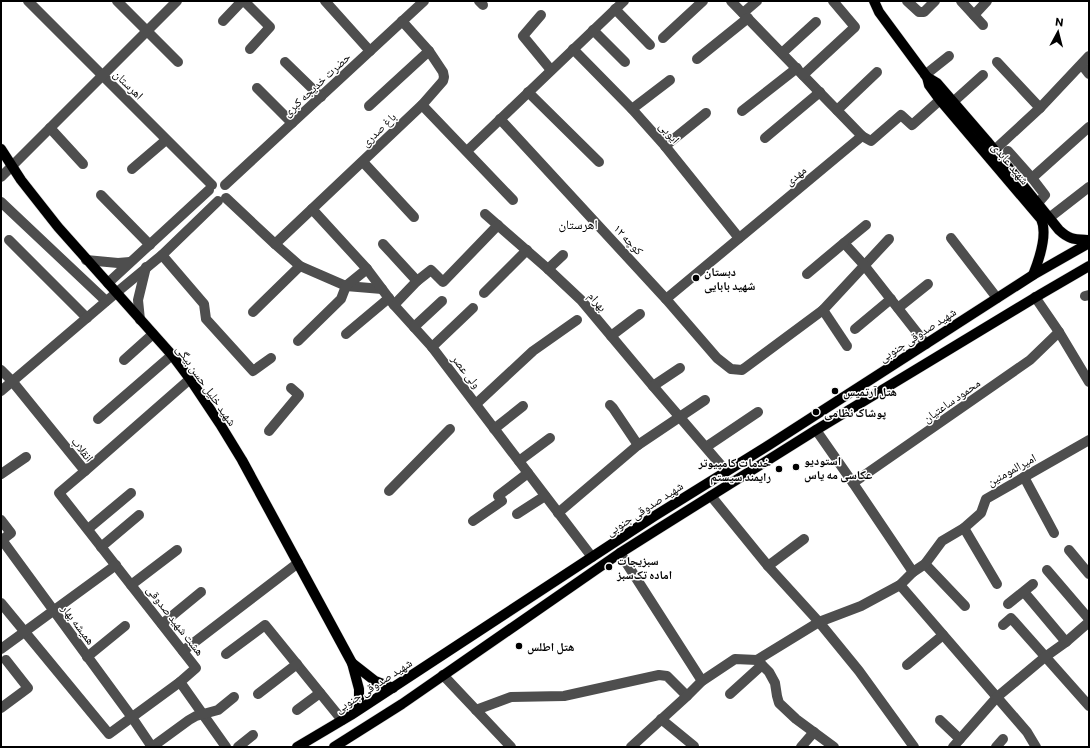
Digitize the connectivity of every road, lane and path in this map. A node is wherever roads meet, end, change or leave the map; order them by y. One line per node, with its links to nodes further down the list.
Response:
1 (28, 1): 46 (street, اهرستان)
2 (117, 1): 26 (street)
3 (177, 1): 26 (street)
4 (243, 1): 21 (street); 29 (street)
5 (325, 1): 31 (street)
6 (424, 1): 22 (street, حضرت خدیجه کبری)
7 (624, 1): 17 (street)
8 (703, 1): 27 (street)
9 (731, 1): 20 (street)
10 (758, 1): 20 (street)
11 (833, 1): 43 (street)
12 (874, 1): 48 (main road, شهید عابدی)
13 (907, 1): 14 (street)
14 (935, 1)
15 (961, 1): 19 (street)
16 (987, 1): 19 (street)
17 (615, 9): 25 (street); 28 (street)
18 (541, 14): 42 (street)
19 (974, 15): 24 (street)
20 (746, 16): 33 (street); 36 (street)
21 (223, 21)
22 (402, 21): 31 (street, حضرت خدیجه کبری); 32 (street, باغ صدری)
23 (816, 22): 33 (street)
24 (983, 25)
25 (593, 30): 30 (street); 39 (street)
26 (147, 31): 37 (street); 46 (street)
27 (663, 38)
28 (650, 45)
29 (250, 49)
30 (574, 49): 42 (street); 59 (street, ایوبی)
31 (370, 51): 53 (street, حضرت خدیجه کبری)
32 (429, 51): 56 (street, باغ صدری); 57 (street)
33 (782, 53): 43 (street)
34 (949, 56): 48 (street)
35 (1089, 56): 41 (street)
36 (697, 59)
37 (178, 62)
38 (285, 62): 53 (street)
39 (625, 62)
40 (997, 62): 58 (street)
41 (1082, 65): 45 (street); 58 (street)
42 (551, 70): 51 (street)
43 (800, 72): 52 (street); 61 (street)
44 (877, 72): 60 (street)
45 (1089, 74)
46 (102, 75): 66 (street); 69 (street, اهرستان)
47 (983, 75): 55 (street)
48 (926, 76): 54 (main road, شهید عابدی); 55 (main road, شهید عابدی)
49 (670, 80): 59 (street)
50 (257, 88): 64 (street)
51 (528, 92): 63 (street); 76 (street)
52 (820, 92): 60 (street); 68 (street)
53 (321, 97): 64 (street, حضرت خدیجه کبری)
54 (940, 100): 67 (street); 74 (main road, شهید عابدی)
55 (953, 102): 74 (main road, شهید عابدی)
56 (422, 105): 72 (street); 75 (street, باغ صدری)
57 (369, 106)
58 (1040, 108): 74 (street)
59 (632, 110): 70 (street, ایوبی)
60 (837, 110): 67 (street)
61 (742, 111)
62 (706, 113): 70 (street)
63 (500, 119): 72 (street); 127 (street, کوچه ۱۲)
64 (292, 123): 82 (street, حضرت خدیجه کبری)
65 (1089, 127): 81 (street)
66 (50, 128): 77 (street); 78 (street)
67 (862, 136): 96 (street, مهدی)
68 (765, 138)
69 (166, 140): 79 (street); 83 (street, اهرستان)
70 (665, 146): 96 (street, ایوبی)
71 (1, 149): 78 (main road, شهید خلیل حسن بیگی)
72 (467, 151): 87 (street)
73 (1008, 151): 81 (street)
74 (991, 153): 89 (main road, شهید عابدی); 117 (main road, شهید عابدی)
75 (362, 162): 90 (street, باغ صدری); 92 (street)
76 (599, 162)
77 (82, 164)
78 (12, 166): 80 (street); 108 (main road, شهید خلیل حسن بیگی)
79 (132, 169)
80 (1, 176)
81 (1032, 178): 89 (street)
82 (225, 186): 83 (street); 86 (street)
83 (211, 187): 86 (street); 104 (street)
84 (1089, 187): 93 (street)
85 (101, 194): 104 (street)
86 (222, 199): 102 (street); 106 (street)
87 (513, 200)
88 (1, 202): 129 (street)
89 (1038, 203): 93 (main road, شهید عابدی)
90 (312, 209): 102 (street, باغ صدری); 114 (street, ولی عصر)
91 (485, 214): 95 (street, بهرام)
92 (414, 217)
93 (1049, 218): 100 (main road, شهید عابدی)
94 (866, 225): 101 (street)
95 (498, 226): 105 (street, بهرام); 118 (street)
96 (739, 238): 127 (street, مهدی)
97 (951, 238): 126 (street)
98 (889, 239): 110 (street)
99 (9, 240): 137 (street)
100 (1089, 241): 117 (main road, شهید صدوقی جنوبی)
101 (844, 243): 110 (street); 116 (street)
102 (275, 244): 111 (street)
103 (383, 244): 118 (street)
104 (150, 245): 109 (street)
105 (527, 250): 115 (street, بهرام); 124 (street)
106 (162, 254): 113 (street); 151 (street)
107 (563, 255): 115 (street)
108 (86, 260): 109 (street); 119 (main road, شهید خلیل حسن بیگی)
109 (130, 262): 119 (street)
110 (864, 265): 128 (street); 134 (street)
111 (300, 266): 121 (street); 135 (street)
112 (1089, 266): 125 (main road, شهید صدوقی جنوبی)
113 (146, 268): 123 (street); 138 (street)
114 (367, 269): 121 (street); 122 (street, ولی عصر)
115 (548, 269): 145 (street, بهرام)
116 (807, 274)
117 (1033, 275): 126 (main road, شهید صدوقی جنوبی)
118 (417, 281): 130 (street)
119 (108, 283): 123 (main road, شهید خلیل حسن بیگی)
120 (928, 284): 133 (street)
121 (346, 286): 122 (street); 146 (street)
122 (382, 289): 130 (street, ولی عصر)
123 (116, 292): 129 (street); 138 (main road, شهید خلیل حسن بیگی)
124 (484, 293)
125 (1035, 297): 142 (street); 170 (main road, شهید صدوقی جنوبی)
126 (998, 298): 147 (main road, شهید صدوقی جنوبی)
127 (666, 299): 134 (street, کوچه ۱۲)
128 (891, 299): 133 (street); 141 (street)
129 (106, 301): 137 (street)
130 (391, 301): 140 (street, ولی عصر); 144 (street)
131 (442, 301): 140 (street)
132 (473, 308): 149 (street)
133 (898, 308): 147 (street)
134 (823, 310): 148 (street)
135 (254, 312)
136 (640, 314): 145 (street)
137 (86, 318): 156 (street)
138 (140, 320): 143 (main road, شهید خلیل حسن بیگی)
139 (577, 320): 162 (street)
140 (414, 327): 149 (street, ولی عصر)
141 (855, 329)
142 (1059, 332): 157 (street); 185 (street, محمود ساعتیان)
143 (153, 334): 150 (main road, شهید خلیل حسن بیگی); 152 (street)
144 (346, 334)
145 (611, 336): 158 (street, بهرام)
146 (298, 341)
147 (926, 344): 175 (main road, شهید صدوقی جنوبی)
148 (847, 346)
149 (432, 348): 162 (street, ولی عصر)
150 (172, 355): 155 (main road, شهید خلیل حسن بیگی); 167 (street)
151 (271, 358)
152 (124, 360)
153 (680, 368): 158 (street)
154 (1, 370): 156 (street, انقلاب)
155 (190, 379): 181 (street); 204 (main road, شهید خلیل حسن بیگی)
156 (12, 381): 160 (street); 181 (street, انقلاب)
157 (1089, 382)
158 (653, 386): 166 (street, بهرام)
159 (291, 388): 171 (street)
160 (1, 391)
161 (705, 400): 166 (street)
162 (476, 404): 169 (street, ولی عصر)
163 (610, 405): 174 (street)
164 (523, 406): 169 (street)
165 (758, 412): 176 (street)
166 (680, 417): 174 (street); 176 (street, بهرام)
167 (98, 419)
168 (450, 429): 186 (street)
169 (494, 429): 179 (street, ولی عصر)
170 (816, 430): 177 (main road, شهید صدوقی جنوبی); 185 (street)
171 (269, 431)
172 (550, 438): 179 (street)
173 (1089, 440): 184 (street, امیرالمومنین)
174 (638, 445): 190 (street)
175 (769, 445): 177 (main road); 180 (main road, شهید صدوقی جنوبی)
176 (706, 447): 180 (street, بهرام)
177 (775, 456): 189 (main road, شهید صدوقی جنوبی)
178 (26, 457): 183 (street)
179 (519, 461): 182 (street, ولی عصر)
180 (726, 471): 203 (main road, شهید صدوقی جنوبی)
181 (85, 472): 196 (street, انقلاب)
182 (528, 473): 188 (street, ولی عصر); 194 (street)
183 (1, 474)
184 (1024, 477): 195 (street, امیرالمومنین); 197 (street)
185 (853, 483): 209 (street)
186 (389, 491)
187 (131, 493): 196 (street)
188 (545, 496): 190 (street, ولی عصر); 191 (street)
189 (711, 496): 202 (main road, شهید صدوقی جنوبی); 207 (street)
190 (558, 513): 203 (street, ولی عصر)
191 (517, 514)
192 (139, 515): 199 (street)
193 (1, 520): 220 (street, همیشه بهار)
194 (473, 521)
195 (964, 528): 205 (street, امیرالمومنین); 212 (street)
196 (88, 529): 199 (street, انقلاب)
197 (1054, 533)
198 (804, 539): 207 (street)
199 (101, 547): 206 (street, انقلاب)
200 (177, 550): 211 (street)
201 (1069, 550): 210 (street)
202 (620, 553): 240 (main road, شهید صدوقی جنوبی); 241 (street)
203 (592, 557): 243 (main road, شهید صدوقی جنوبی)
204 (298, 563): 231 (street); 236 (main road, شهید خلیل حسن بیگی)
205 (925, 564): 209 (street, امیرالمومنین); 219 (street)
206 (116, 565): 211 (street, هشت شهید صدوقی); 220 (street)
207 (768, 566): 222 (street)
208 (1047, 570): 221 (street)
209 (912, 572): 214 (street, امیرالمومنین)
210 (1089, 574)
211 (131, 584): 224 (street, هشت شهید صدوقی)
212 (997, 584)
213 (1033, 584): 216 (street)
214 (900, 585): 222 (street, امیرالمومنین); 228 (street)
215 (201, 592): 224 (street)
216 (1024, 592): 218 (street); 229 (street)
217 (1, 602): 227 (street)
218 (1008, 604)
219 (965, 606)
220 (53, 611): 227 (street); 233 (street, همیشه بهار)
221 (1089, 619)
222 (819, 622): 237 (street); 273 (street)
223 (1089, 622): 229 (street)
224 (162, 624): 231 (street, هشت شهید صدوقی)
225 (1002, 625): 234 (street)
226 (126, 626): 233 (street)
227 (25, 632): 230 (street); 255 (street)
228 (943, 635): 239 (street); 249 (street)
229 (1066, 642): 234 (street)
230 (1, 649)
231 (183, 651): 242 (street, هشت شهید صدوقی)
232 (226, 654): 238 (street)
233 (87, 657): 255 (street, همیشه بهار)
234 (1045, 657): 249 (street); 250 (street)
235 (6, 660): 251 (street)
236 (352, 662): 243 (main road); 256 (main road)
237 (759, 662): 241 (street); 246 (street); 259 (street)
238 (297, 664): 244 (street); 245 (street)
239 (907, 665)
240 (443, 675): 253 (street); 267 (main road, شهید صدوقی جنوبی)
241 (702, 681): 248 (street)
242 (180, 682): 254 (street); 255 (street)
243 (393, 688): 256 (main road, شهید صدوقی جنوبی)
244 (320, 693): 252 (street); 256 (street)
245 (258, 694)
246 (730, 694)
247 (234, 696): 254 (street)
248 (687, 696): 253 (street); 257 (street)
249 (997, 697): 261 (street); 276 (street)
250 (1089, 706)
251 (1, 708)
252 (297, 710)
253 (476, 710): 268 (street)
254 (203, 714): 263 (street); 264 (street)
255 (131, 716): 263 (street, همیشه بهار)
256 (346, 717): 266 (main road, شهید صدوقی جنوبی)
257 (661, 719): 269 (street); 270 (street)
258 (940, 720): 261 (street)
259 (814, 732): 271 (street); 272 (street)
260 (254, 735): 265 (street)
261 (960, 738): 274 (street)
262 (1003, 739): 275 (street)
263 (152, 747)
264 (226, 747)
265 (238, 747)
266 (297, 747)
267 (334, 747)
268 (511, 747)
269 (631, 747)
270 (692, 747)
271 (801, 747)
272 (834, 747)
273 (914, 747)
274 (953, 747)
275 (996, 747)
276 (1036, 747)

